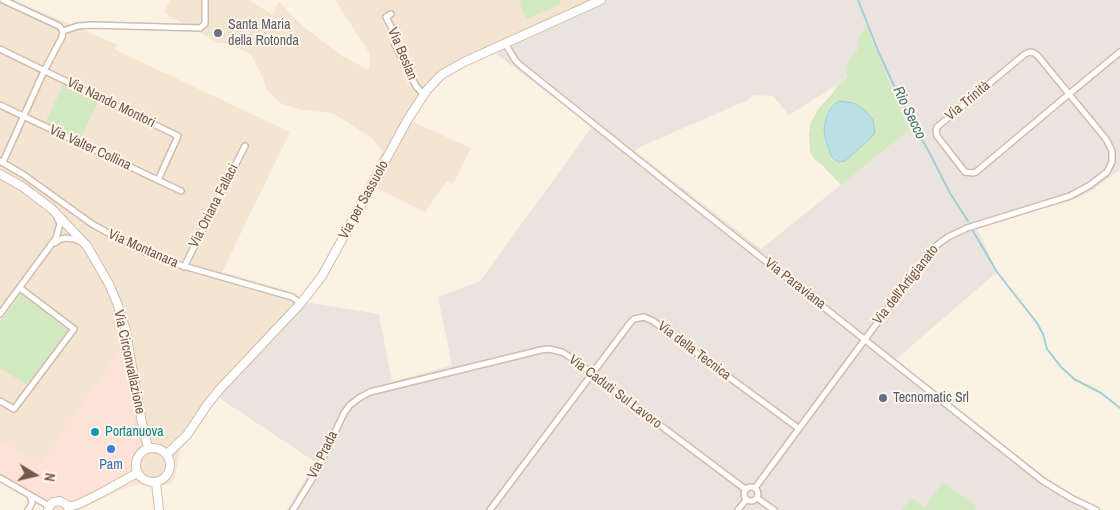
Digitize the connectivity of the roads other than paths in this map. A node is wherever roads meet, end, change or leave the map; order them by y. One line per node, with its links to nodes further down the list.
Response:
1 (3, 0): 5 (street)
2 (205, 0): 5 (street)
3 (601, 0): 6 (main road, Via per Sassuolo)
4 (391, 14): 10 (street, Via Beslan)
5 (63, 31): 9 (street)
6 (505, 43): 10 (main road, Via per Sassuolo); 27 (street, Via Paraviana)
7 (0, 49): 9 (street, Via Nando Montori)
8 (1120, 52): 11 (street, Via Trinità)
9 (44, 71): 13 (street); 18 (street, Via Nando Montori)
10 (424, 94): 25 (main road, Via per Sassuolo)
11 (1069, 94): 11 (street, Via Trinità); 15 (street, Via Trinità)
12 (0, 106): 13 (street, Via Valter Collina)
13 (24, 117): 16 (street); 18 (street, Via Valter Collina)
14 (245, 146): 23 (street, Via Oriana Fallaci)
15 (1113, 157): 27 (street, Via dell'Artigianato)
16 (1, 162): 23 (street, Via Montanara)
17 (0, 174): 20 (main road, Via Circonvallazione)
18 (158, 180): 19 (street, Via Valter Collina)
19 (181, 191)
20 (52, 209): 21 (street); 22 (main road, Via Circonvallazione)
21 (52, 245): 22 (street); 24 (street)
22 (87, 246): 32 (main road, Via Circonvallazione)
23 (184, 267): 25 (street, Via Montanara)
24 (20, 288): 26 (street); 29 (street)
25 (301, 303): 33 (main road, Via per Sassuolo)
26 (0, 314)
27 (865, 339): 31 (street, Via dell'Artigianato); 50 (street, Via Paraviana)
28 (592, 374): 30 (street, Via Caduti Sul Lavoro); 31 (street, Via della Tecnica); 38 (street, Via Caduti Sul Lavoro); 47 (street, Via della Tecnica)
29 (0, 401)
30 (354, 402): 46 (street, Via Prada)
31 (798, 428): 37 (street, Via dell'Artigianato)
32 (148, 448): 33 (main road); 34 (main road)
33 (167, 454): 36 (main road)
34 (137, 473): 36 (main road); 43 (main road)
35 (0, 478): 39 (street)
36 (156, 482): 45 (main road)
37 (755, 488): 38 (street); 40 (street)
38 (745, 490): 41 (street)
39 (29, 495): 42 (street); 44 (street)
40 (757, 498): 41 (street); 49 (street)
41 (746, 500): 48 (street)
42 (48, 508): 43 (main road)
43 (68, 509)
44 (28, 510)
45 (159, 510)
46 (293, 510)
47 (492, 510)
48 (738, 510)
49 (774, 510)
50 (1096, 510)

